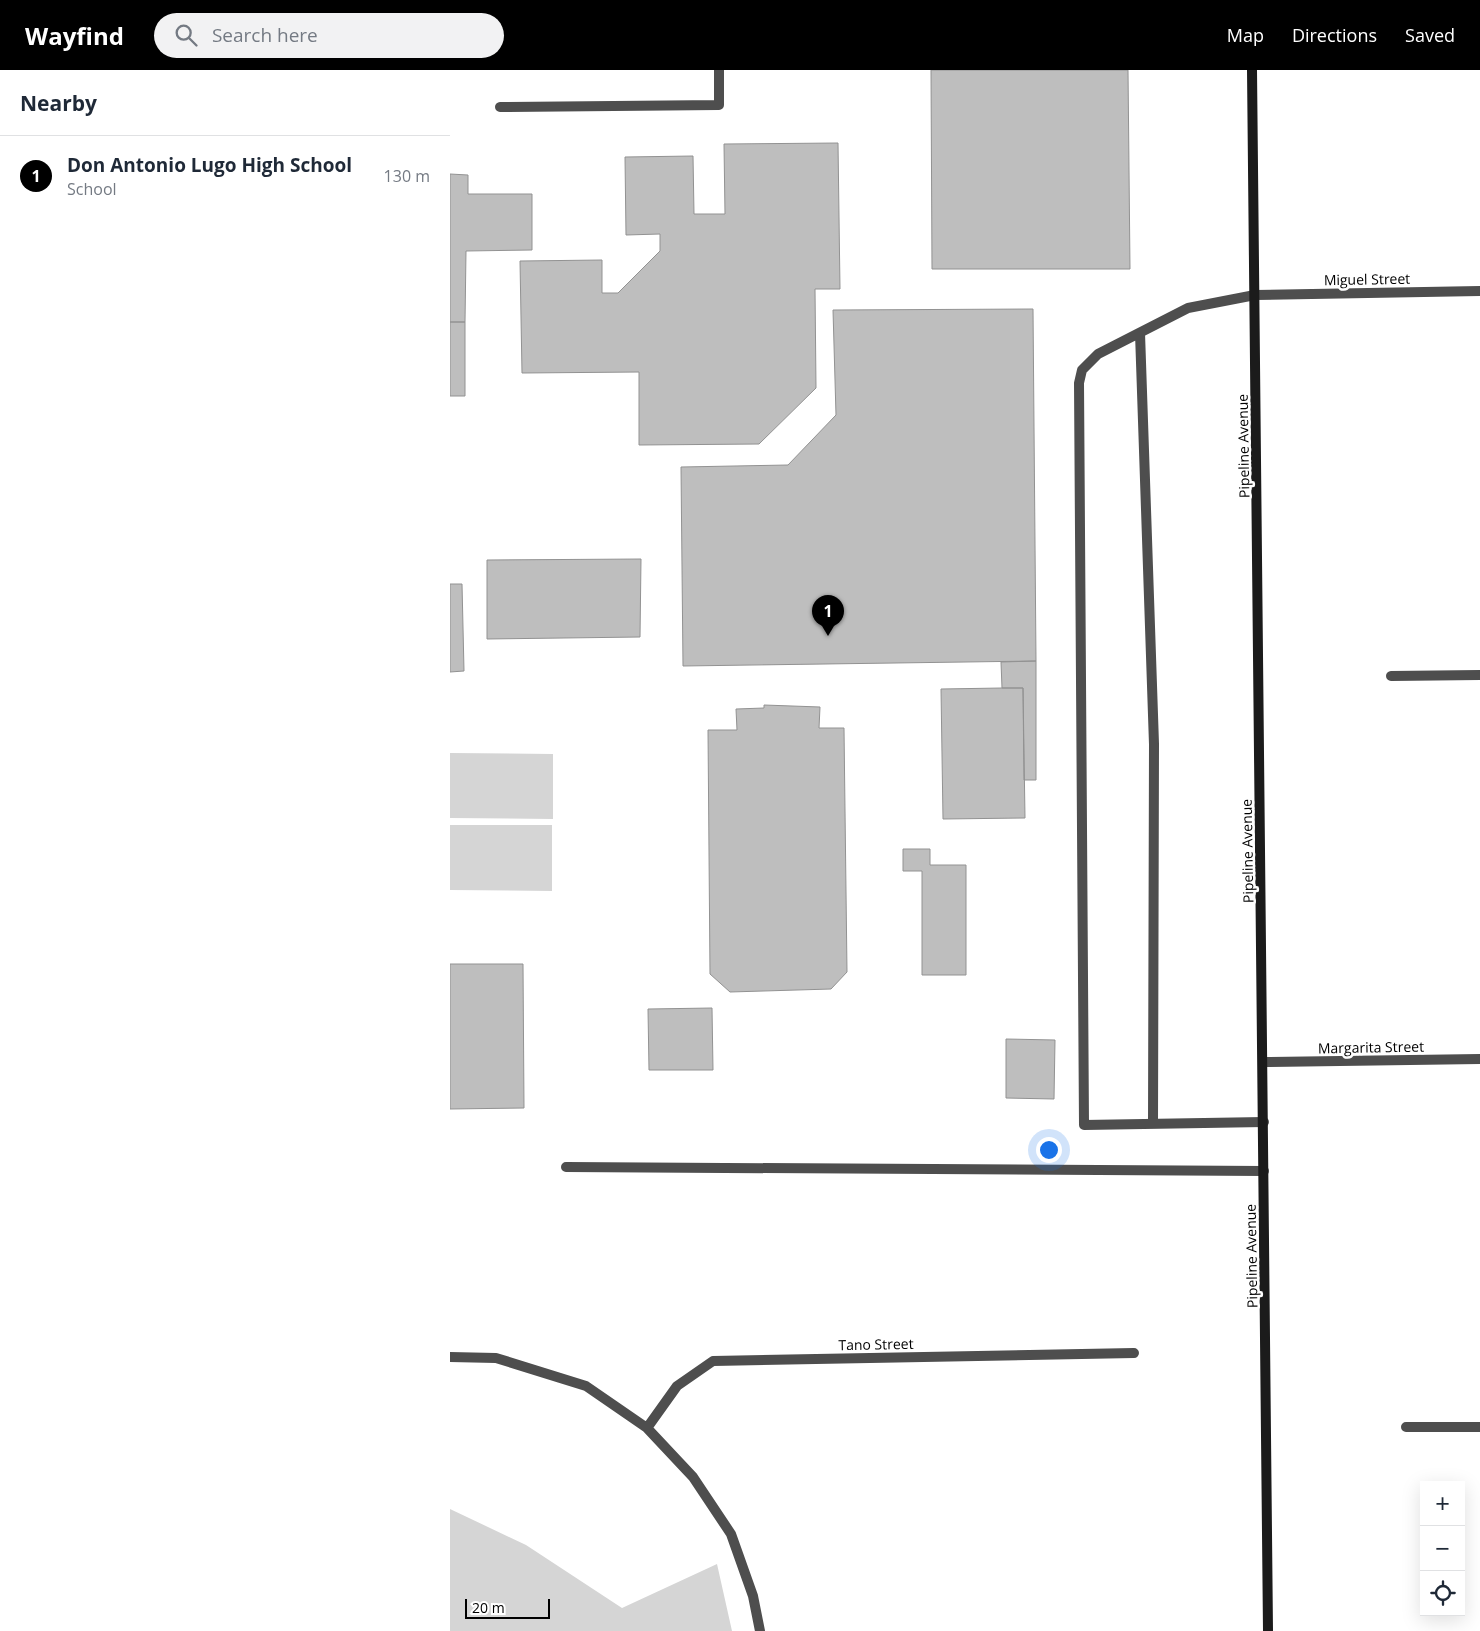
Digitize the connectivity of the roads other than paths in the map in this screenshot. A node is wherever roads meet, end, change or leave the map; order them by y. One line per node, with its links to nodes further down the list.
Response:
1 (719, 70): 3 (street)
2 (1252, 70): 5 (main road, Pipeline Avenue)
3 (500, 107)
4 (1480, 291): 5 (street, Miguel Street)
5 (1255, 295): 6 (street, Miguel Street); 10 (main road, Pipeline Avenue)
6 (1140, 333): 12 (street); 12 (street, Miguel Street)
7 (1480, 675): 8 (street)
8 (1391, 676)
9 (1480, 1059): 10 (street, Margarita Street)
10 (1263, 1062): 11 (main road, Pipeline Avenue)
11 (1264, 1122): 12 (street); 14 (main road, Pipeline Avenue)
12 (1153, 1124)
13 (566, 1167): 14 (street)
14 (1264, 1171): 21 (main road, Pipeline Avenue)
15 (1134, 1353): 19 (street, Tano Street)
16 (450, 1357): 19 (street)
17 (1406, 1427): 18 (street)
18 (1480, 1427)
19 (647, 1428): 20 (street)
20 (760, 1631)
21 (1268, 1631)

